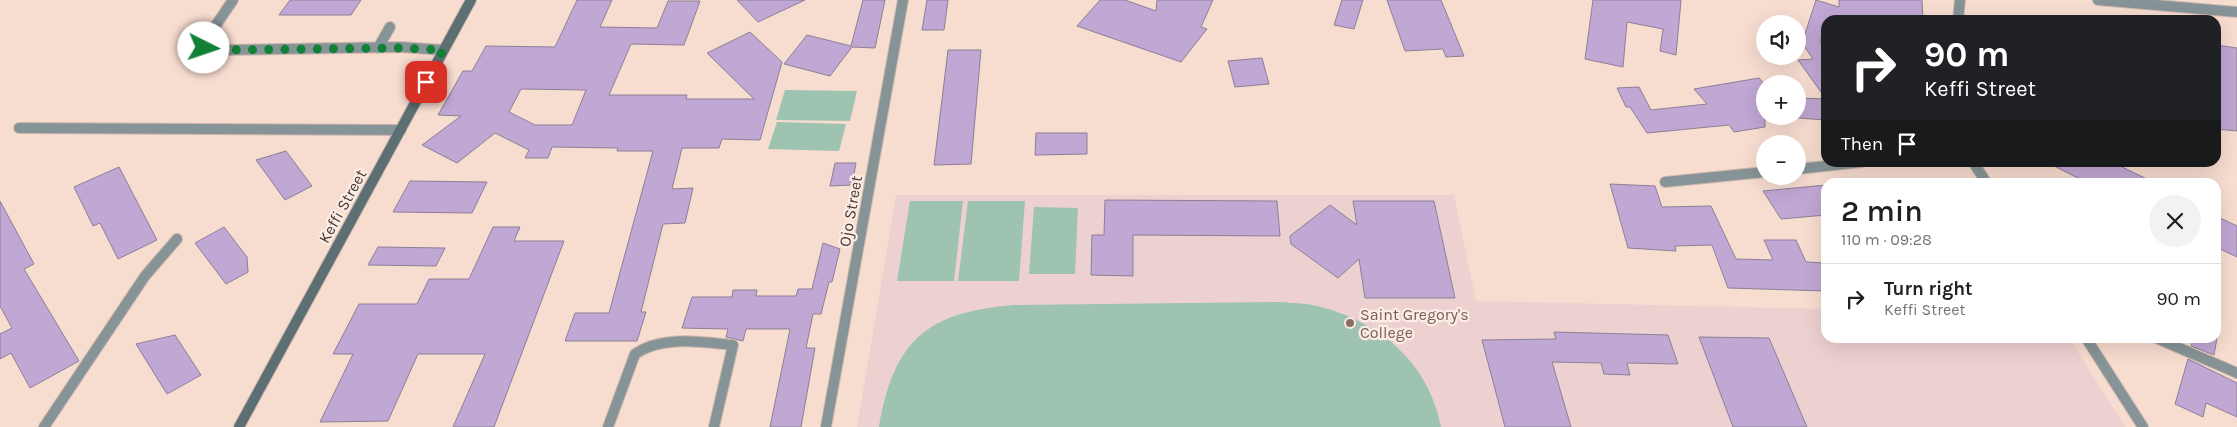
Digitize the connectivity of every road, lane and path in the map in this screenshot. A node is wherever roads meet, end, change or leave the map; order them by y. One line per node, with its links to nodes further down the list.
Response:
1 (233, 0): 9 (street)
2 (471, 0): 10 (main road, Keffi Street)
3 (903, 0): 27 (street, Ojo Street)
4 (1960, 0): 7 (street)
5 (2098, 0): 6 (street)
6 (2237, 12)
7 (1958, 15)
8 (390, 27): 9 (street)
9 (378, 48): 10 (street)
10 (443, 50): 12 (main road, Keffi Street)
11 (19, 128): 12 (street)
12 (401, 130): 24 (main road, Keffi Street)
13 (1821, 166): 15 (street)
14 (1977, 167): 17 (street)
15 (1806, 168)
16 (1756, 173): 18 (street)
17 (1984, 178)
18 (1665, 182)
19 (177, 239): 23 (street)
20 (2089, 343): 28 (street)
21 (2168, 343): 22 (street)
22 (2237, 372)
23 (44, 427)
24 (239, 427)
25 (608, 427): 26 (street)
26 (714, 427)
27 (826, 427)
28 (2143, 427)

